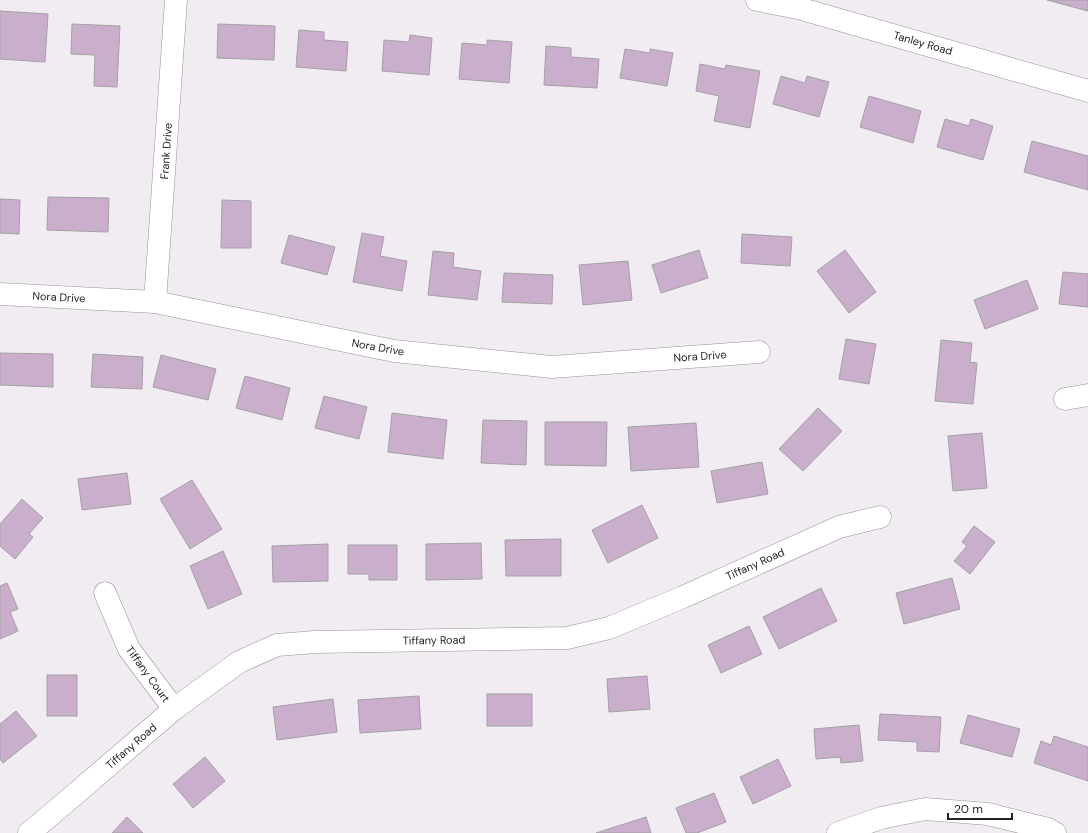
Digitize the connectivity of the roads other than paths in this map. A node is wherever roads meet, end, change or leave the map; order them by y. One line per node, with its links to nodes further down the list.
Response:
1 (176, 0): 5 (street, Frank Drive)
2 (757, 0): 3 (street, Tanley Road)
3 (1088, 91)
4 (0, 294): 5 (street, Nora Drive)
5 (155, 302): 6 (street, Nora Drive)
6 (759, 352)
7 (1088, 395): 8 (street)
8 (1065, 399)
9 (880, 517): 11 (street, Tiffany Road)
10 (106, 593): 11 (street, Tiffany Court)
11 (174, 709): 12 (street, Tiffany Road)
12 (29, 833)
13 (838, 833): 14 (street)
14 (1055, 833)

